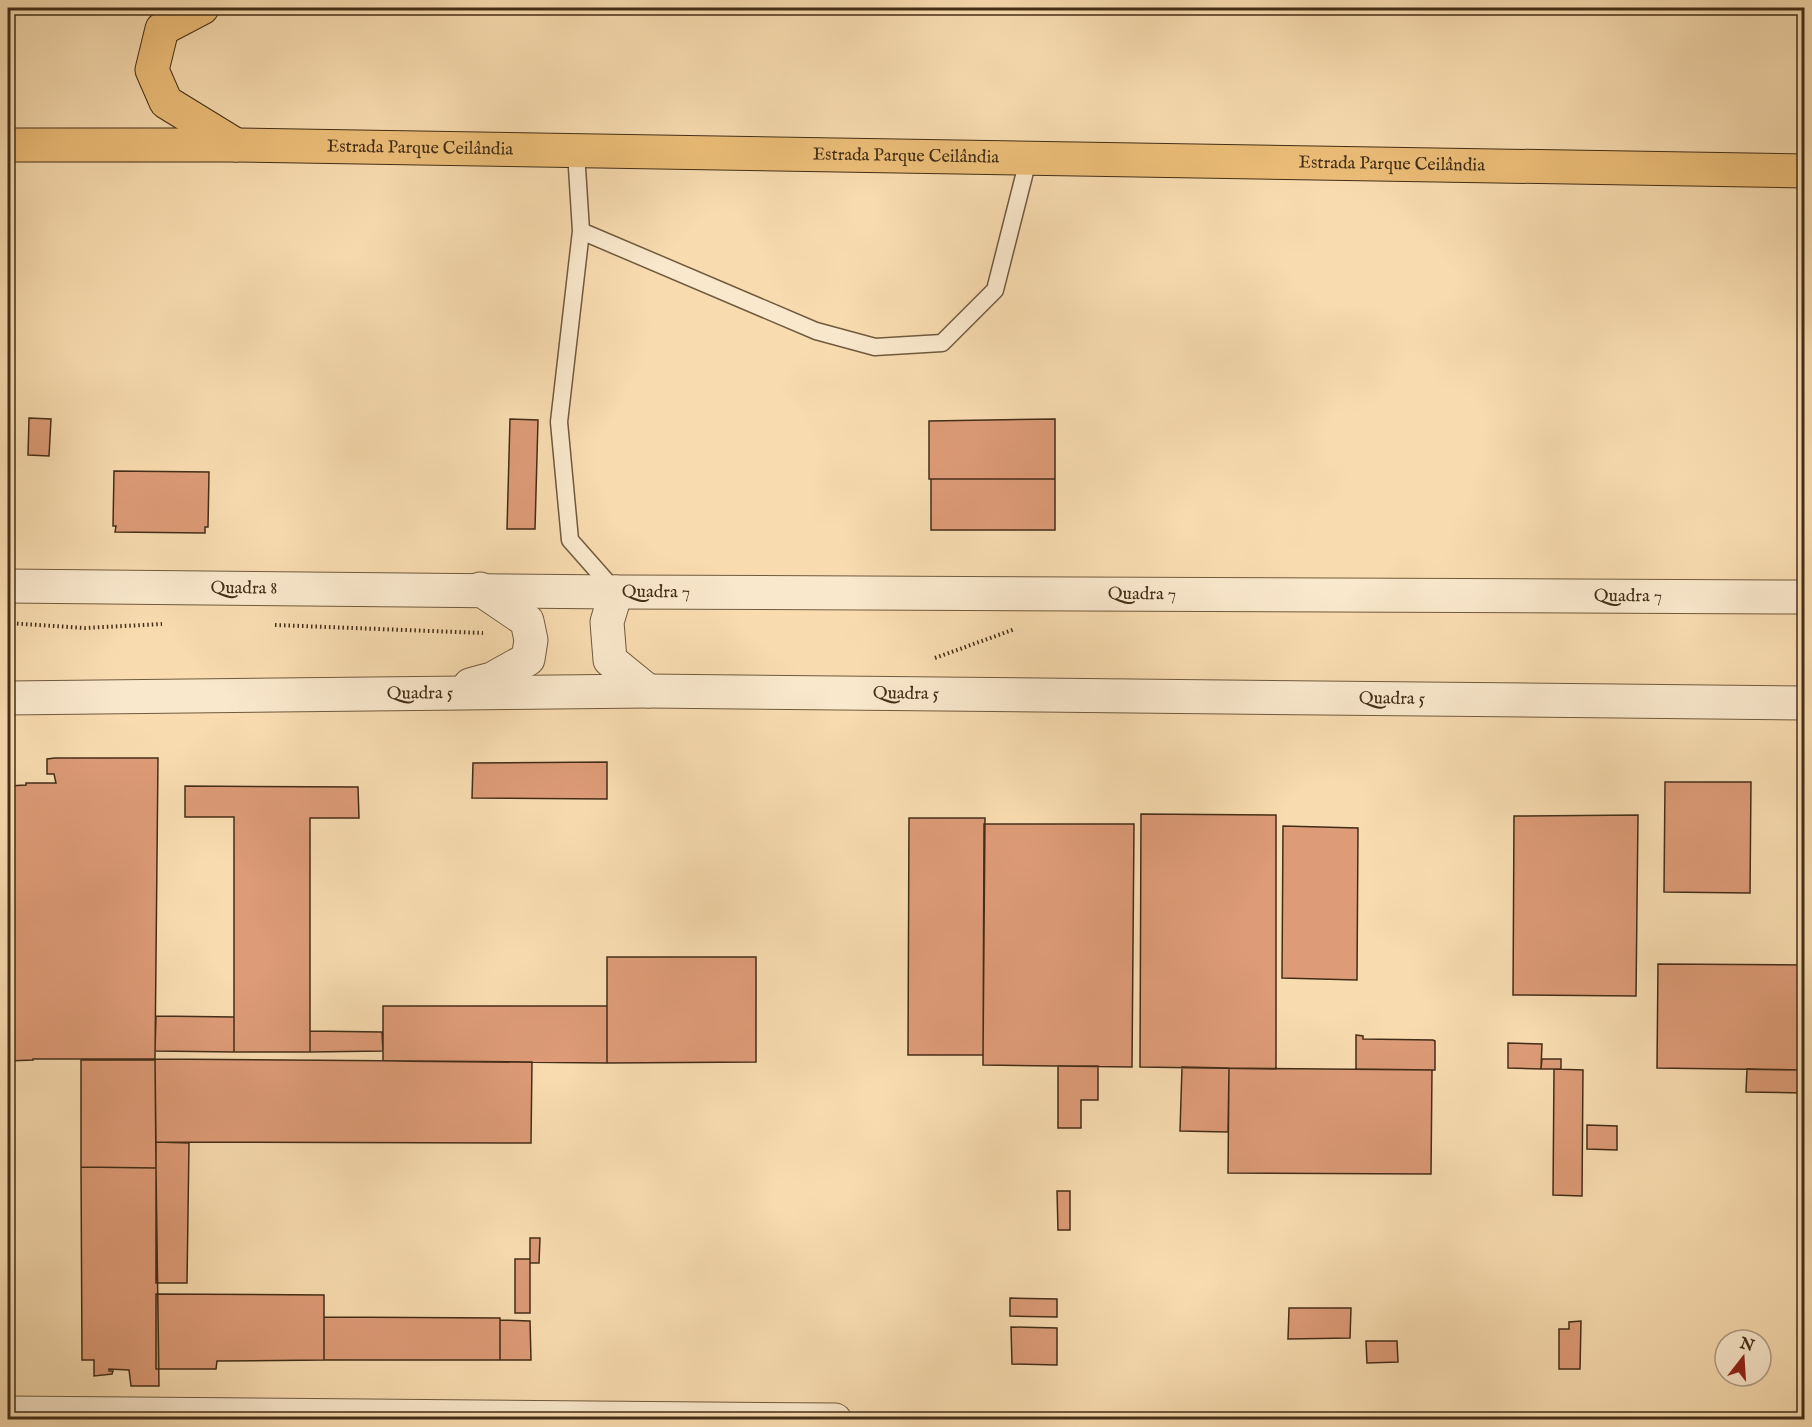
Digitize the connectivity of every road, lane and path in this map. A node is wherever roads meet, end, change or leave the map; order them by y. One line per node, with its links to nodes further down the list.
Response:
1 (202, 8): 3 (highway)
2 (8, 145): 3 (highway, Estrada Parque Ceilândia)
3 (236, 146): 4 (highway, Estrada Parque Ceilândia)
4 (576, 152): 5 (highway, Estrada Parque Ceilândia); 7 (lane)
5 (1028, 160): 6 (highway, Estrada Parque Ceilândia); 7 (lane)
6 (1804, 171)
7 (581, 231): 10 (lane)
8 (8, 586): 9 (street, Quadra 8)
9 (480, 589): 10 (street, Quadra 7); 16 (street)
10 (616, 592): 11 (street, Quadra 7); 18 (street)
11 (1804, 597)
12 (8, 623): 13 (path)
13 (162, 624)
14 (272, 625): 16 (path)
15 (1020, 627): 17 (path)
16 (531, 640): 19 (street)
17 (932, 660)
18 (648, 691): 19 (street, Quadra 5); 21 (street, Quadra 5)
19 (445, 692): 20 (street, Quadra 5)
20 (8, 698)
21 (1804, 704)
22 (8, 1413): 23 (street)
23 (409, 1418): 24 (street)
24 (614, 1418): 25 (street)
25 (835, 1419)

